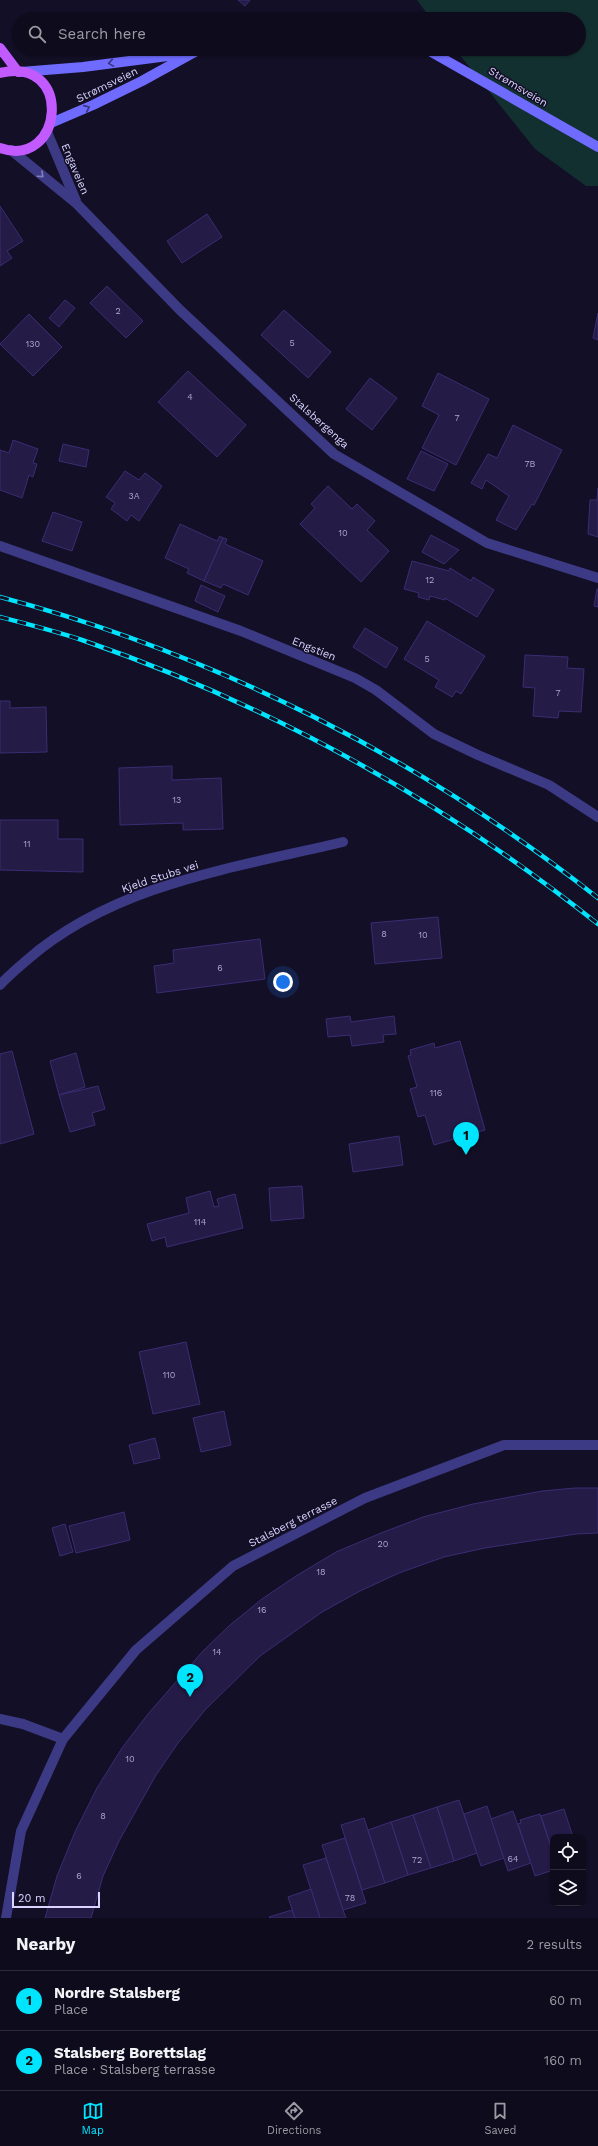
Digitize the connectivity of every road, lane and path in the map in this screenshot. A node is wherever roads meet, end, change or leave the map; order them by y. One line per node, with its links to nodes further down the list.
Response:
1 (0, 48): 5 (main road)
2 (161, 56): 5 (main road, Strømsveien, one-way to 5)
3 (187, 56): 7 (main road, Strømsveien, one-way to 3)
4 (438, 56): 9 (main road, Strømsveien)
5 (20, 72): 6 (main road); 7 (main road)
6 (0, 73)
7 (51, 122): 8 (main road)
8 (47, 132): 11 (main road); 12 (street, Engaveien)
9 (598, 147)
10 (0, 148): 11 (main road)
11 (11, 150): 12 (street, Engaveien, one-way to 12)
12 (76, 203): 14 (street, Stalsbergenga)
13 (0, 546): 15 (street, Engstien)
14 (598, 578)
15 (598, 817)
16 (343, 842): 17 (street, Kjeld Stubs vei)
17 (1, 980)
18 (598, 1445): 20 (street, Stalsberg terrasse)
19 (0, 1719): 20 (street)
20 (64, 1739): 21 (street, Stalsberg terrasse)
21 (6, 1918)

